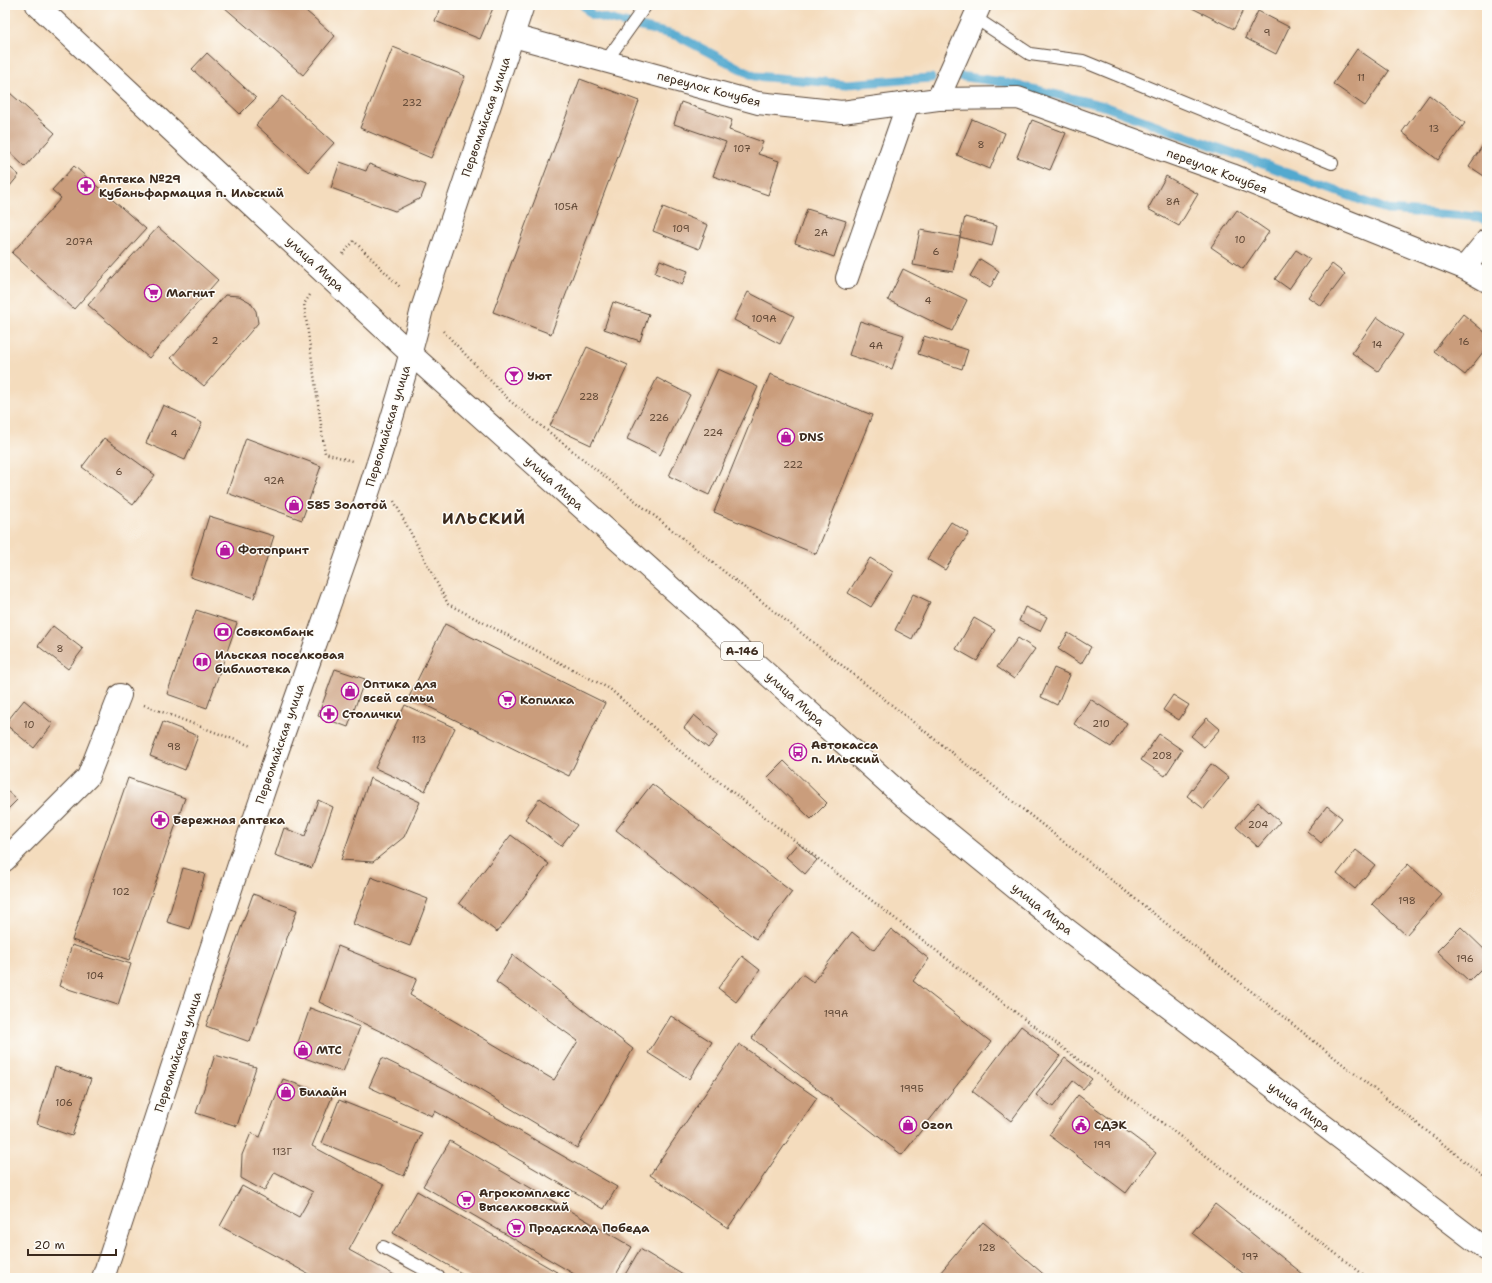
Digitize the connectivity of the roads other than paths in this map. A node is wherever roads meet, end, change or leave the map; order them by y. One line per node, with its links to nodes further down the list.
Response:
1 (37, 5): 14 (main road, улица Мира / А-146)
2 (523, 5): 5 (main road, Первомайская улица)
3 (646, 5): 6 (lane)
4 (977, 11): 7 (main road); 9 (lane)
5 (513, 36): 6 (main road, переулок Кочубея); 14 (main road, Первомайская улица)
6 (606, 61): 8 (main road, переулок Кочубея)
7 (938, 99): 8 (main road, переулок Кочубея); 11 (main road, переулок Кочубея)
8 (908, 103): 12 (main road)
9 (1332, 163)
10 (1487, 240): 11 (main road)
11 (1464, 268): 13 (main road, переулок Кочубея)
12 (847, 278)
13 (1487, 281)
14 (411, 354): 18 (main road, улица Мира / А-146); 19 (main road, Первомайская улица)
15 (120, 696): 16 (main road)
16 (5, 860)
17 (383, 1247): 20 (lane)
18 (1487, 1250)
19 (103, 1278)
20 (440, 1278)

